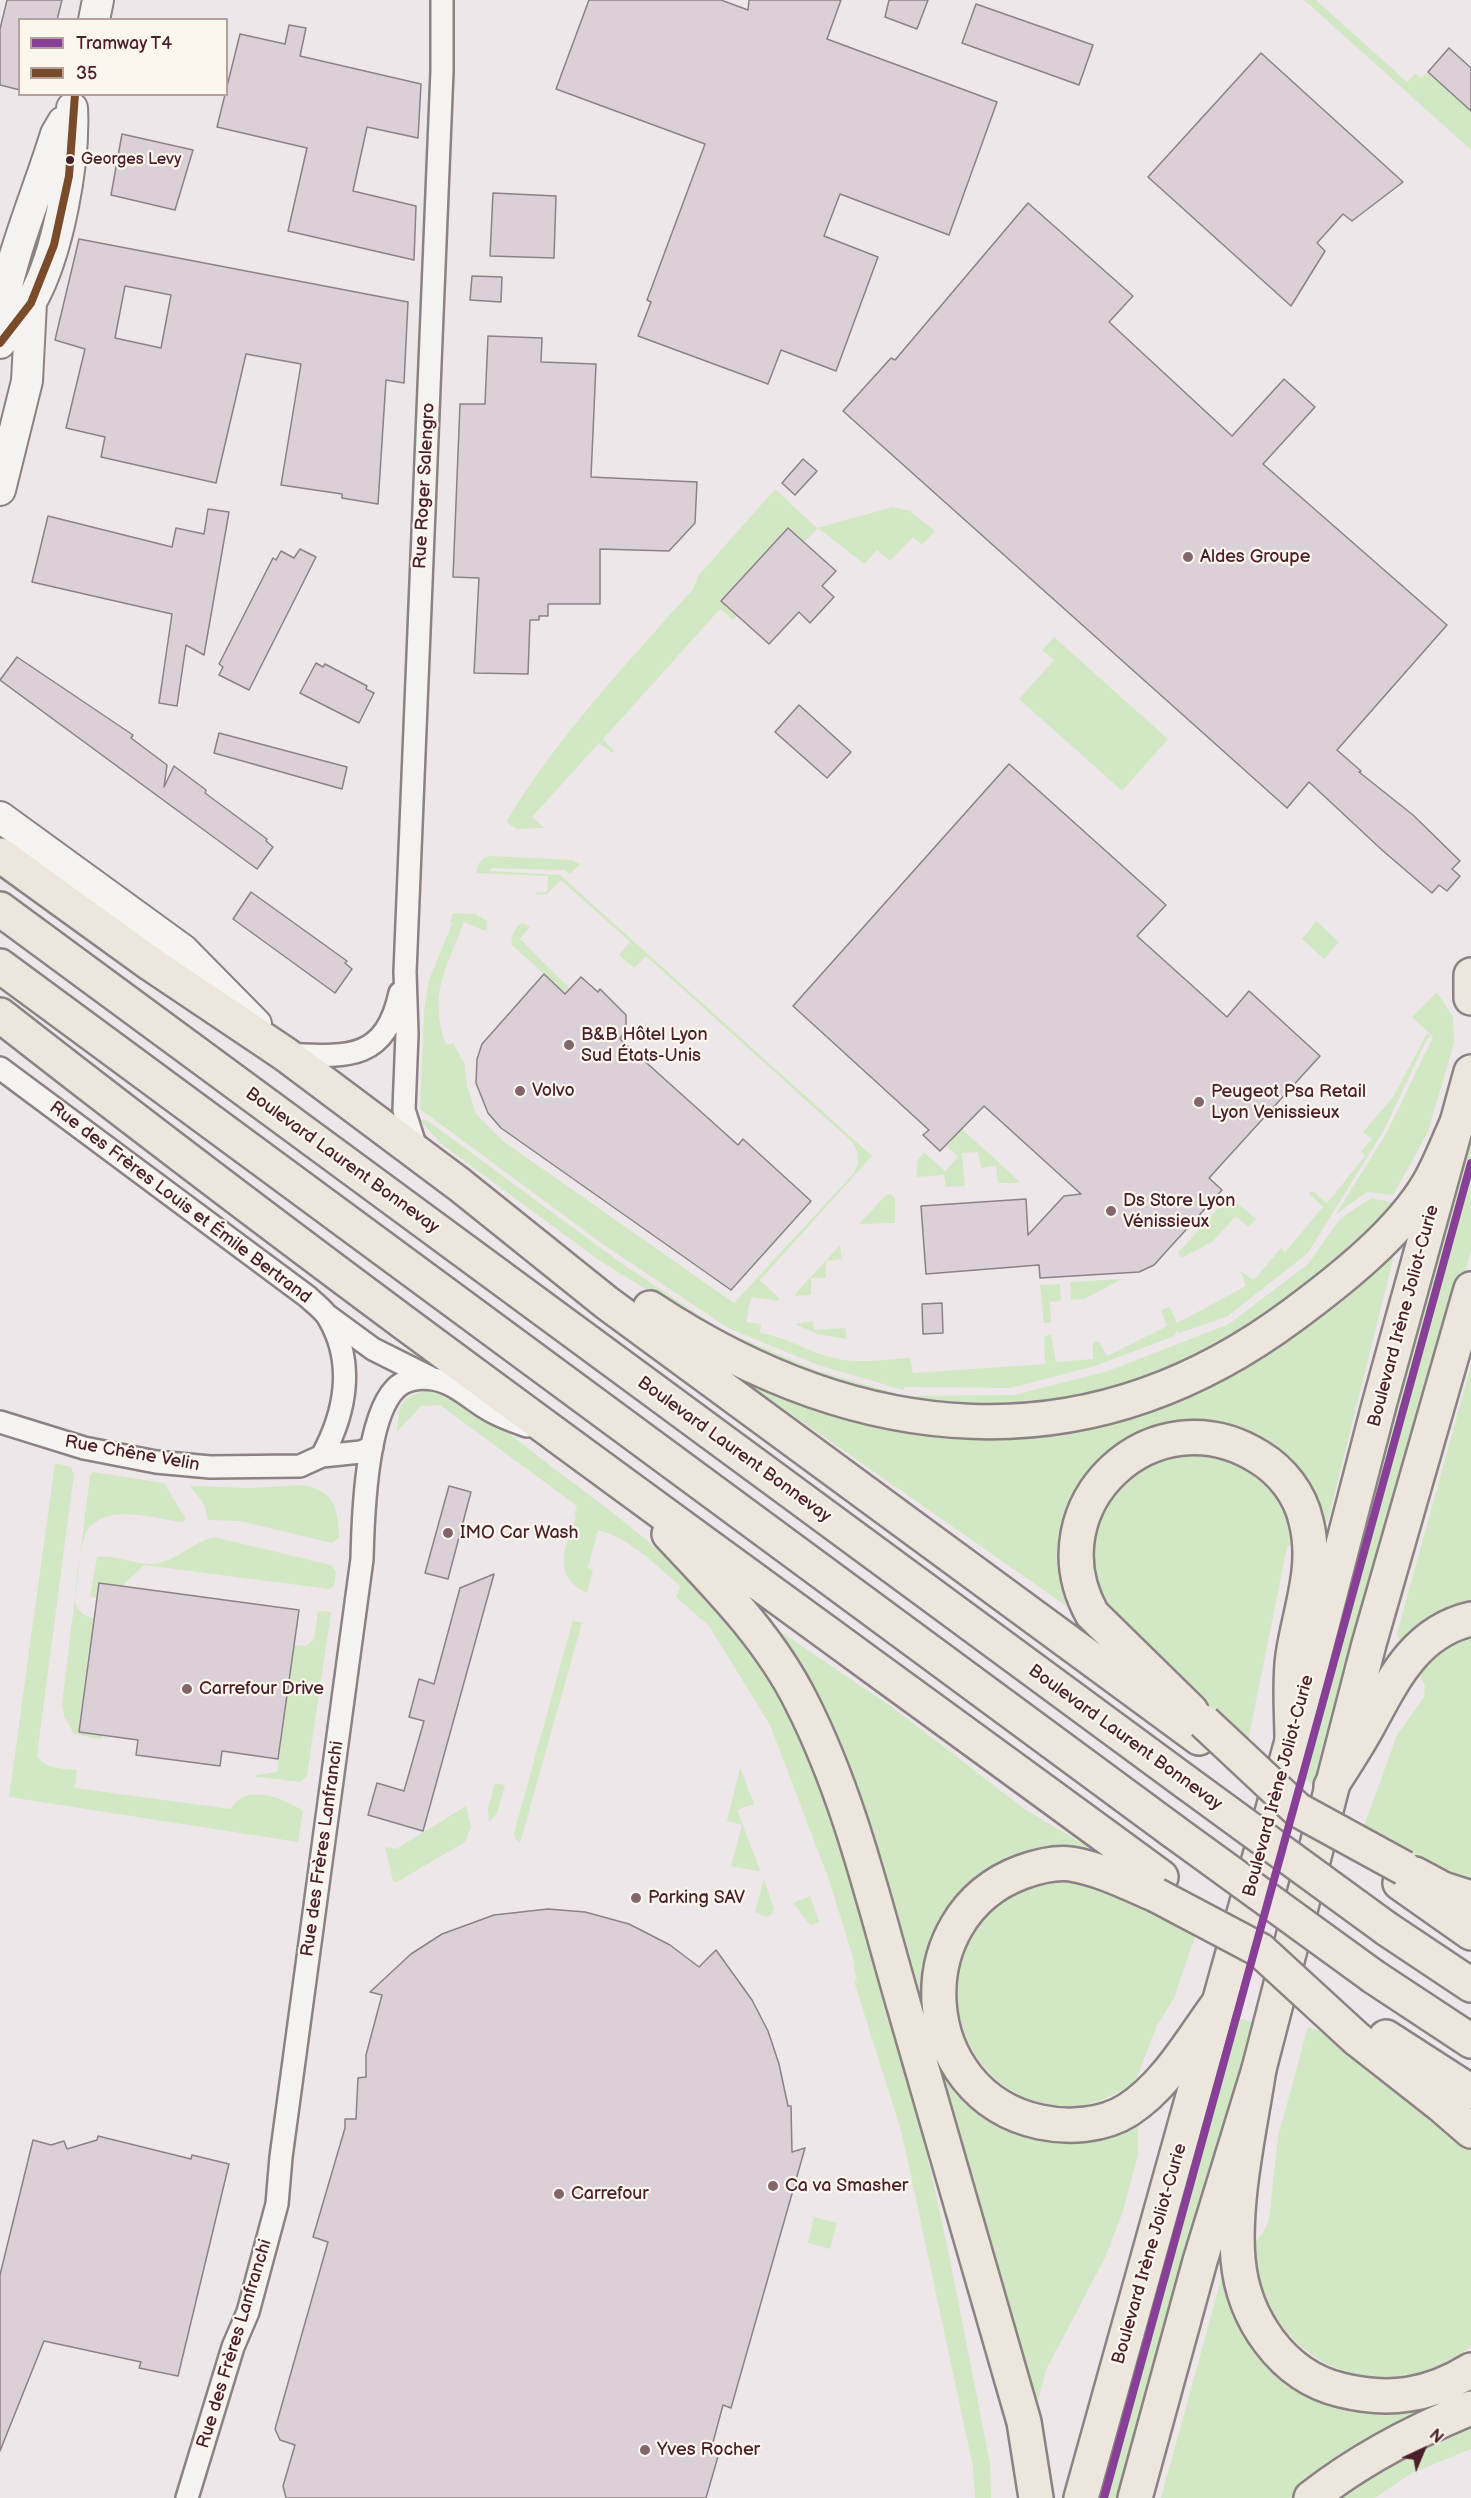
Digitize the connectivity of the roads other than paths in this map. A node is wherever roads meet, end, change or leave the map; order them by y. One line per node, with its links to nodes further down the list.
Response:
1 (98, 0): 3 (street)
2 (442, 0): 13 (street, Rue Roger Salengro)
3 (94, 18)
4 (73, 101): 5 (street)
5 (12, 295): 6 (street); 7 (street); 8 (street)
6 (0, 322)
7 (0, 343)
8 (0, 490)
9 (0, 817): 17 (street)
10 (0, 855): 17 (main road)
11 (0, 909): 39 (main road, Boulevard Laurent Bonnevay, bridge)
12 (0, 966): 42 (main road, bridge)
13 (405, 972): 17 (street, Rue Roger Salengro); 21 (street, Rue Roger Salengro)
14 (1471, 975): 15 (main road)
15 (1471, 998)
16 (0, 1015): 27 (main road)
17 (285, 1054): 21 (main road)
18 (0, 1068): 24 (street, Rue des Frères Louis et Émile Bertrand)
19 (1471, 1072): 20 (main road, Boulevard Irène Joliot-Curie)
20 (1457, 1123): 22 (main road); 33 (main road, Boulevard Irène Joliot-Curie)
21 (417, 1151): 22 (main road)
22 (484, 1203): 32 (main road)
23 (1471, 1289): 34 (main road)
24 (327, 1315): 25 (street); 29 (street, Rue des Frères Louis et Émile Bertrand)
25 (433, 1379): 27 (street); 28 (street, Rue des Frères Lanfranchi)
26 (0, 1422): 29 (street, Rue Chêne Velin)
27 (572, 1444): 30 (main road)
28 (372, 1447): 29 (street, Rue Chêne Velin); 49 (street, Rue des Frères Lanfranchi)
29 (322, 1456)
30 (615, 1476): 36 (main road); 48 (main road)
31 (1471, 1619): 34 (main road)
32 (1202, 1730): 33 (main road); 35 (main road, bridge)
33 (1292, 1741): 40 (main road, Boulevard Irène Joliot-Curie)
34 (1331, 1786): 43 (main road)
35 (1402, 1875): 37 (main road); 38 (main road)
36 (1158, 1886): 40 (main road); 41 (main road, bridge)
37 (1471, 1898)
38 (1471, 1933)
39 (1471, 1985)
40 (1221, 2000): 50 (main road, Boulevard Irène Joliot-Curie)
41 (1359, 2030): 44 (main road); 45 (main road)
42 (1471, 2041)
43 (1258, 2069): 46 (main road); 51 (main road)
44 (1471, 2092)
45 (1471, 2131)
46 (1471, 2370)
47 (1471, 2408): 52 (main road)
48 (1036, 2494)
49 (187, 2498)
50 (1081, 2498)
51 (1135, 2498)
52 (1311, 2498)

